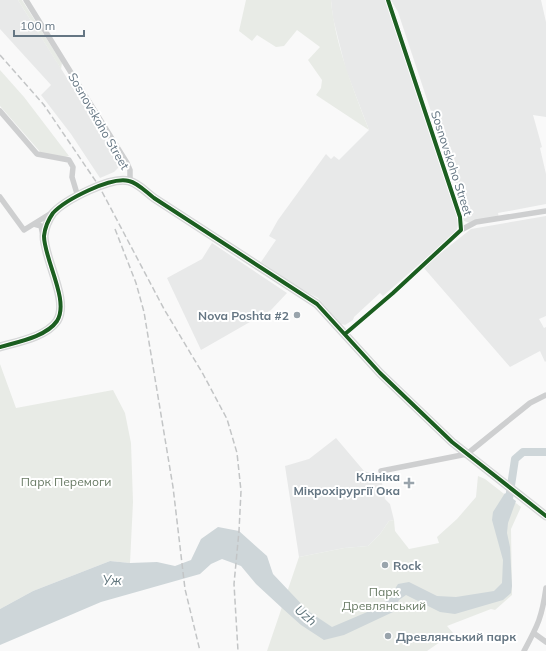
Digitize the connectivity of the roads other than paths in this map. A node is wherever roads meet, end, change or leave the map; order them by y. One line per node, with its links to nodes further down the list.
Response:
1 (26, 0): 4 (street, Sosnovskoho Street)
2 (388, 0): 10 (street, Sosnovskoho Street)
3 (0, 111): 6 (street)
4 (130, 181): 6 (street); 12 (street, Sosnovskoho Street)
5 (0, 197): 9 (street)
6 (78, 197): 7 (street)
7 (56, 210): 9 (street); 11 (street)
8 (546, 211): 10 (street)
9 (34, 224): 11 (street)
10 (461, 230): 12 (street, Sosnovskoho Street)
11 (44, 240): 13 (street)
12 (345, 334): 15 (street, Sosnovskoho Street)
13 (0, 347)
14 (546, 395): 15 (street)
15 (467, 454): 16 (street); 17 (street, Sosnovskoho Street)
16 (381, 471)
17 (546, 516)
18 (546, 588): 19 (street)
19 (535, 634): 20 (street); 21 (street)
20 (546, 642)
21 (524, 651)

